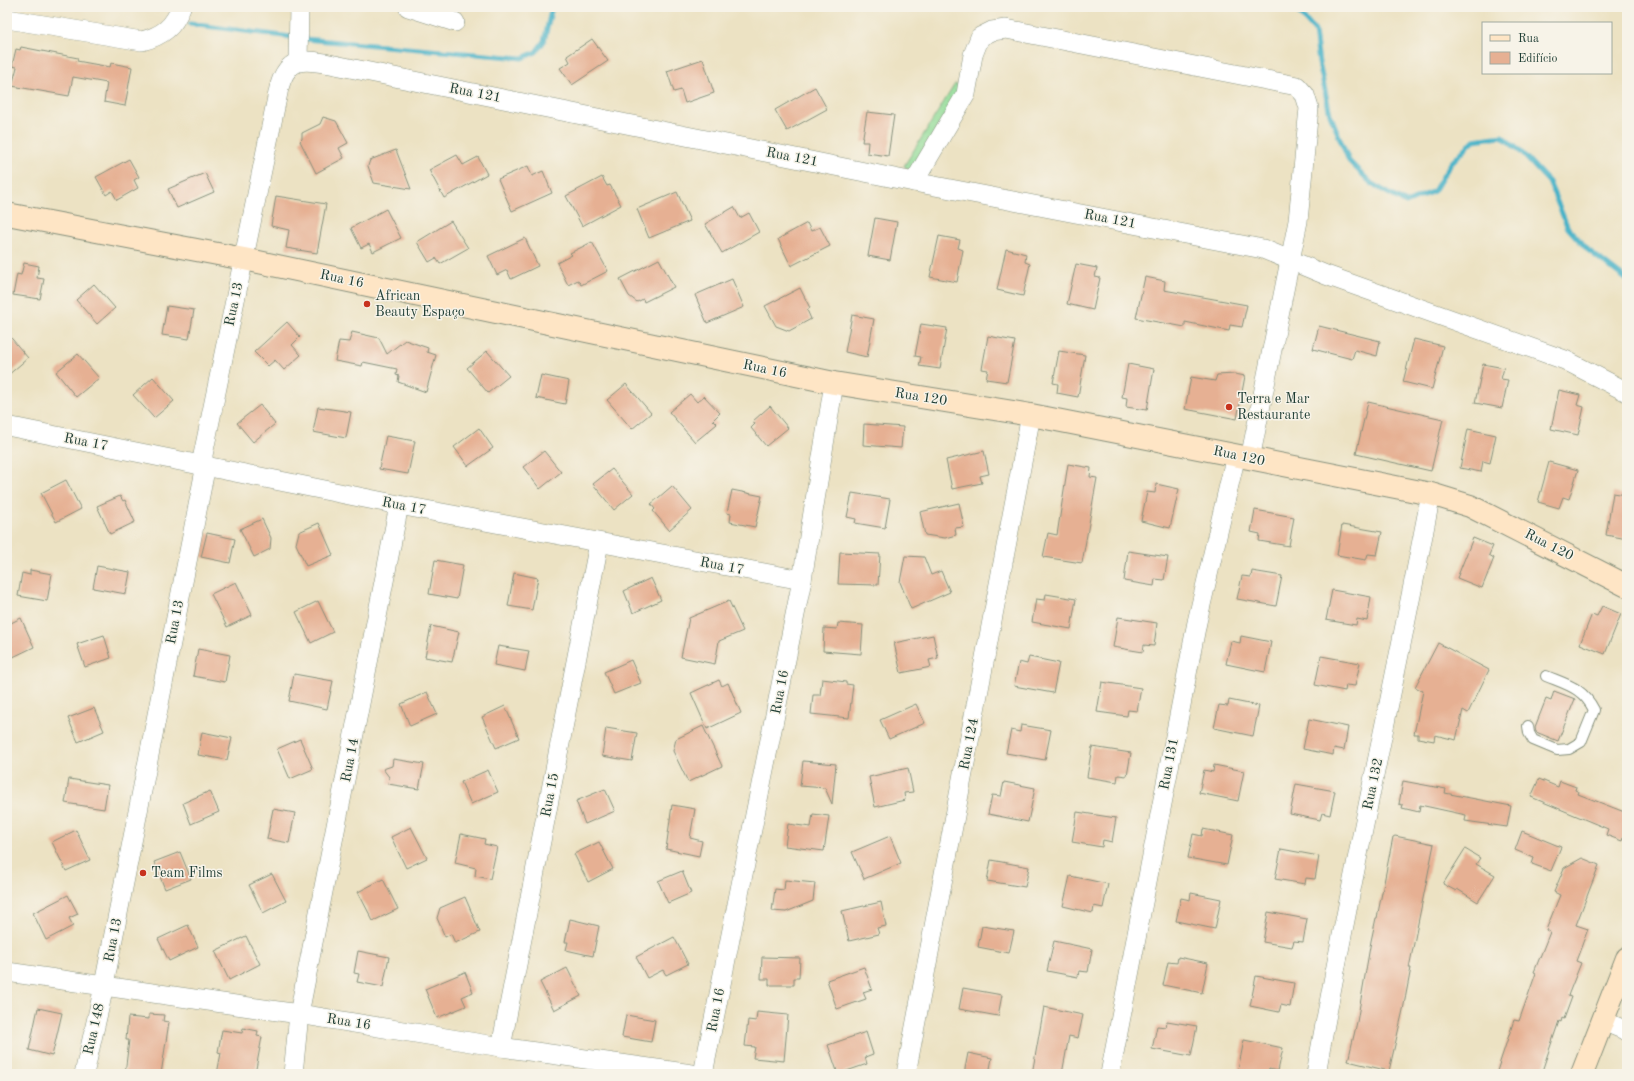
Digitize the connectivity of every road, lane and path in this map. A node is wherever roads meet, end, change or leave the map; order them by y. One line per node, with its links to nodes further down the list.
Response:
1 (181, 7): 4 (street)
2 (299, 7): 6 (street)
3 (408, 7): 5 (street)
4 (7, 19)
5 (455, 22)
6 (298, 47): 7 (street, Rua 121); 9 (street)
7 (914, 182): 10 (street, Rua 121); 10 (street)
8 (7, 214): 9 (street, Rua 16)
9 (244, 259): 11 (street, Rua 16); 16 (street, Rua 13)
10 (1290, 259): 12 (street, Rua 121); 15 (street)
11 (834, 383): 13 (street, Rua 120); 20 (street, Rua 16)
12 (1627, 392)
13 (1031, 415): 15 (street, Rua 120); 36 (street, Rua 124)
14 (7, 426): 16 (street, Rua 17)
15 (1243, 457): 17 (street, Rua 120); 37 (street, Rua 131)
16 (204, 465): 18 (street, Rua 17); 26 (street, Rua 13)
17 (1431, 494): 21 (street, Rua 120); 38 (street, Rua 132)
18 (399, 505): 19 (street, Rua 17); 27 (street, Rua 14)
19 (599, 543): 20 (street, Rua 17); 30 (street, Rua 15)
20 (802, 580): 35 (street, Rua 16)
21 (1627, 586)
22 (1546, 676): 23 (lane)
23 (1528, 726)
24 (1627, 958): 28 (street)
25 (7, 972): 26 (street, Rua 16)
26 (104, 985): 27 (street, Rua 16); 32 (street, Rua 148)
27 (300, 1014): 30 (street, Rua 16); 33 (street, Rua 14)
28 (1603, 1021): 29 (street); 39 (street)
29 (1627, 1031)
30 (501, 1047): 31 (street, Rua 16)
31 (639, 1070): 34 (street, Rua 16)
32 (84, 1074)
33 (293, 1074)
34 (692, 1074)
35 (703, 1074)
36 (906, 1074)
37 (1110, 1074)
38 (1316, 1074)
39 (1582, 1074)

